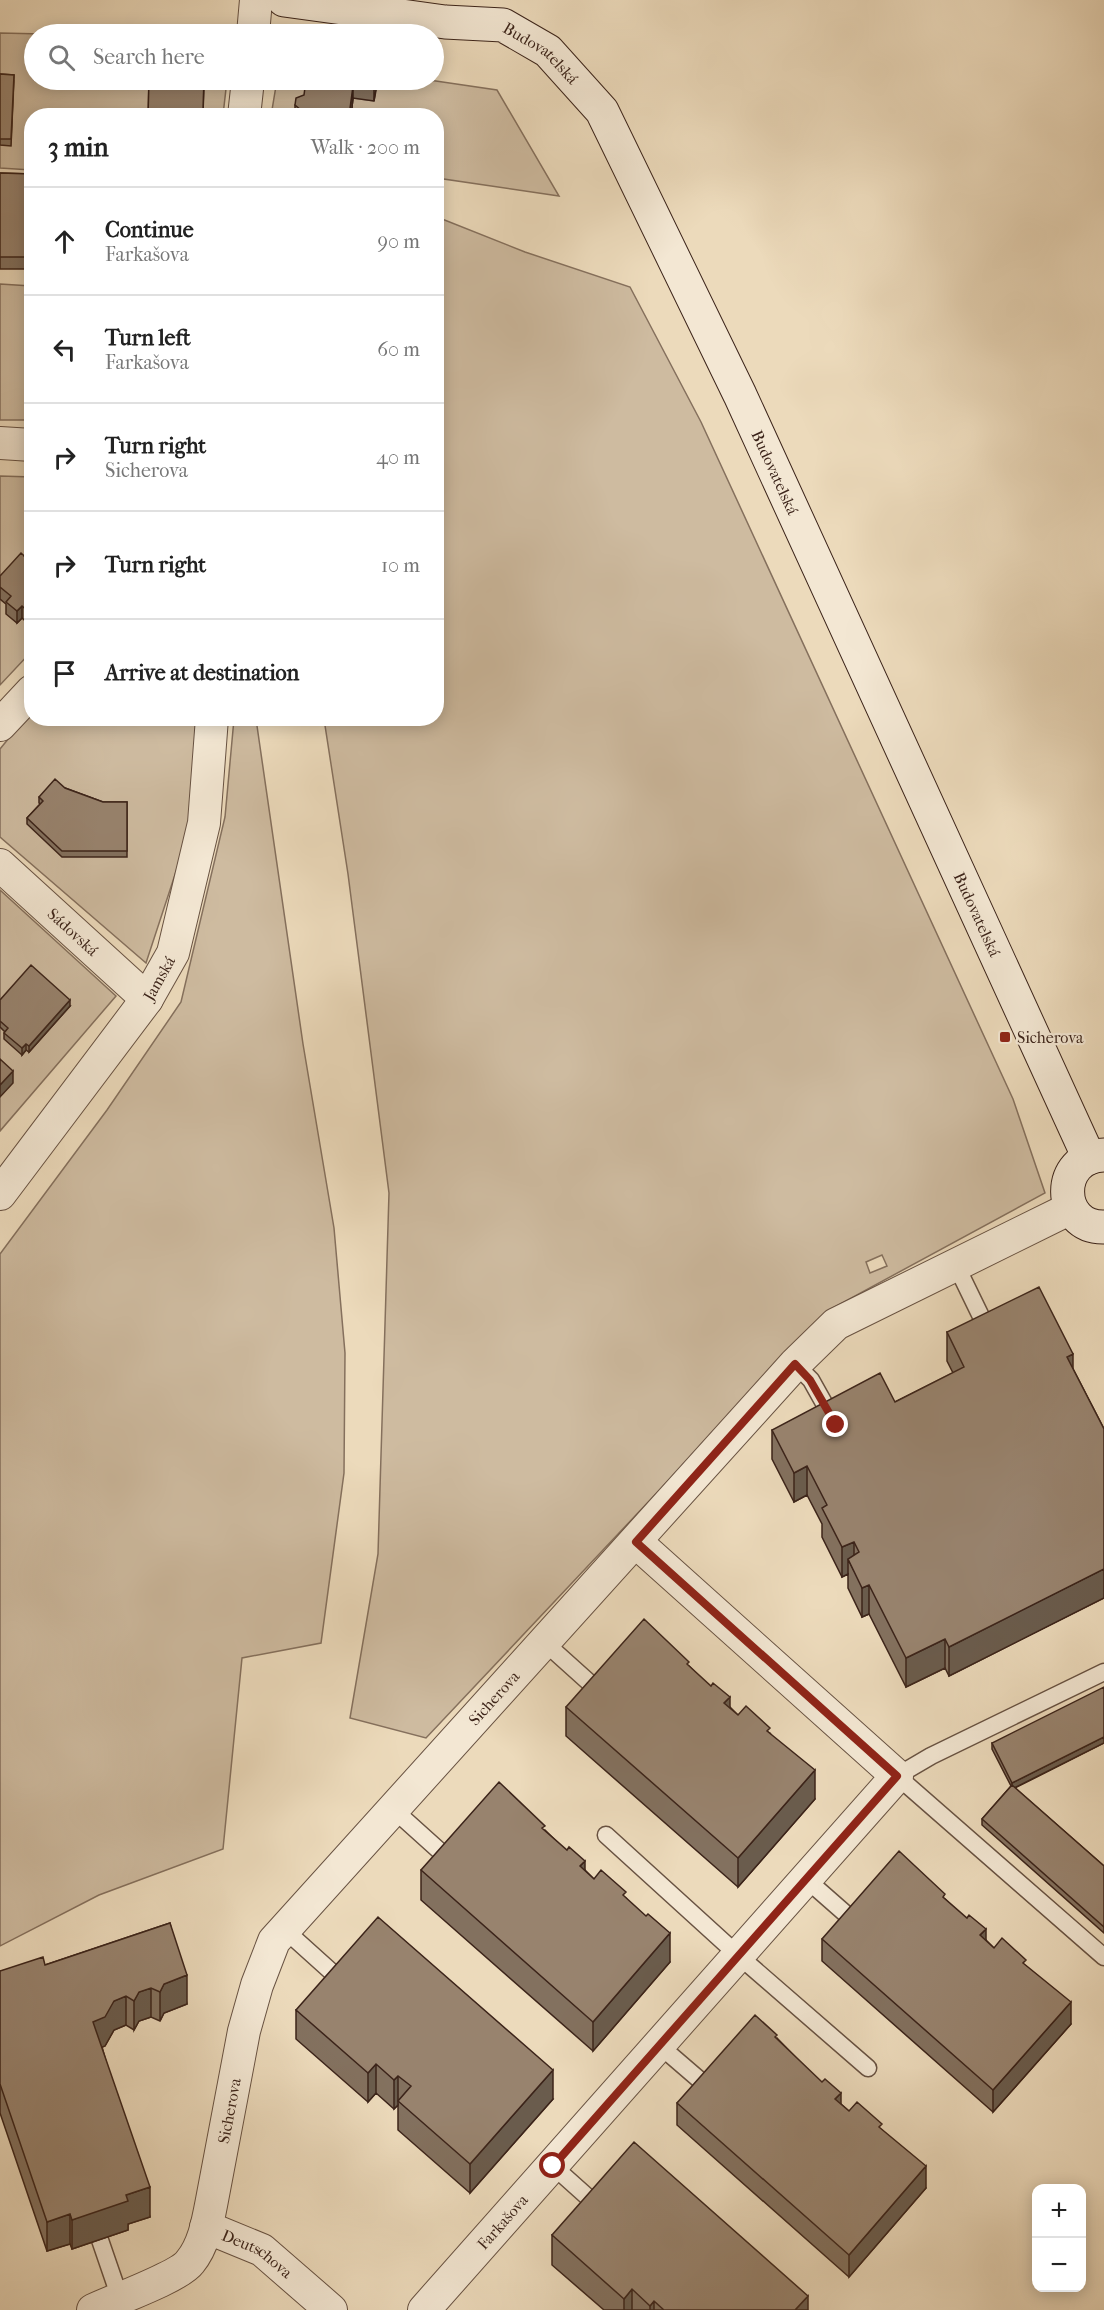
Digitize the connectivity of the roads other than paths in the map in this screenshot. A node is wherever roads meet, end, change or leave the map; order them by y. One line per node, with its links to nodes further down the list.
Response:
1 (256, 0): 4 (street)
2 (284, 0): 5 (street, Budovatelská)
3 (483, 0): 5 (street)
4 (254, 24)
5 (503, 25): 15 (street, Budovatelská)
6 (247, 90): 7 (street)
7 (245, 108)
8 (0, 443): 9 (street)
9 (24, 444)
10 (24, 699): 11 (street)
11 (0, 724)
12 (211, 726): 14 (street, Jamská)
13 (0, 865): 14 (street, Sádovská)
14 (147, 999): 16 (street, Jamská)
15 (1097, 1157): 17 (street)
16 (0, 1194)
17 (1071, 1208): 18 (street); 19 (street, Sicherova)
18 (1104, 1227)
19 (956, 1265): 20 (lane); 21 (street, Sicherova)
20 (992, 1339)
21 (795, 1364): 22 (lane); 23 (street, Sicherova)
22 (836, 1425)
23 (636, 1542): 24 (street, Sicherova); 27 (street)
24 (543, 1641): 26 (lane); 28 (street, Sicherova)
25 (1104, 1672): 27 (lane)
26 (602, 1694)
27 (897, 1776): 31 (street, Farkašova); 35 (lane)
28 (393, 1809): 30 (lane); 33 (street, Sicherova)
29 (606, 1835): 34 (lane)
30 (453, 1863)
31 (806, 1879): 32 (lane); 34 (street, Farkašova)
32 (855, 1922)
33 (285, 1930): 36 (lane); 42 (street, Sicherova)
34 (739, 1956): 37 (street, Farkašova); 38 (lane)
35 (1104, 1957)
36 (345, 1984)
37 (659, 2045): 39 (lane); 40 (street, Farkašova)
38 (868, 2068)
39 (709, 2088)
40 (553, 2166): 41 (lane); 46 (street, Farkašova)
41 (601, 2209)
42 (206, 2227): 44 (street, Sicherova); 45 (street, Deutschova)
43 (100, 2240): 44 (lane)
44 (112, 2306)
45 (331, 2310)
46 (424, 2310)

